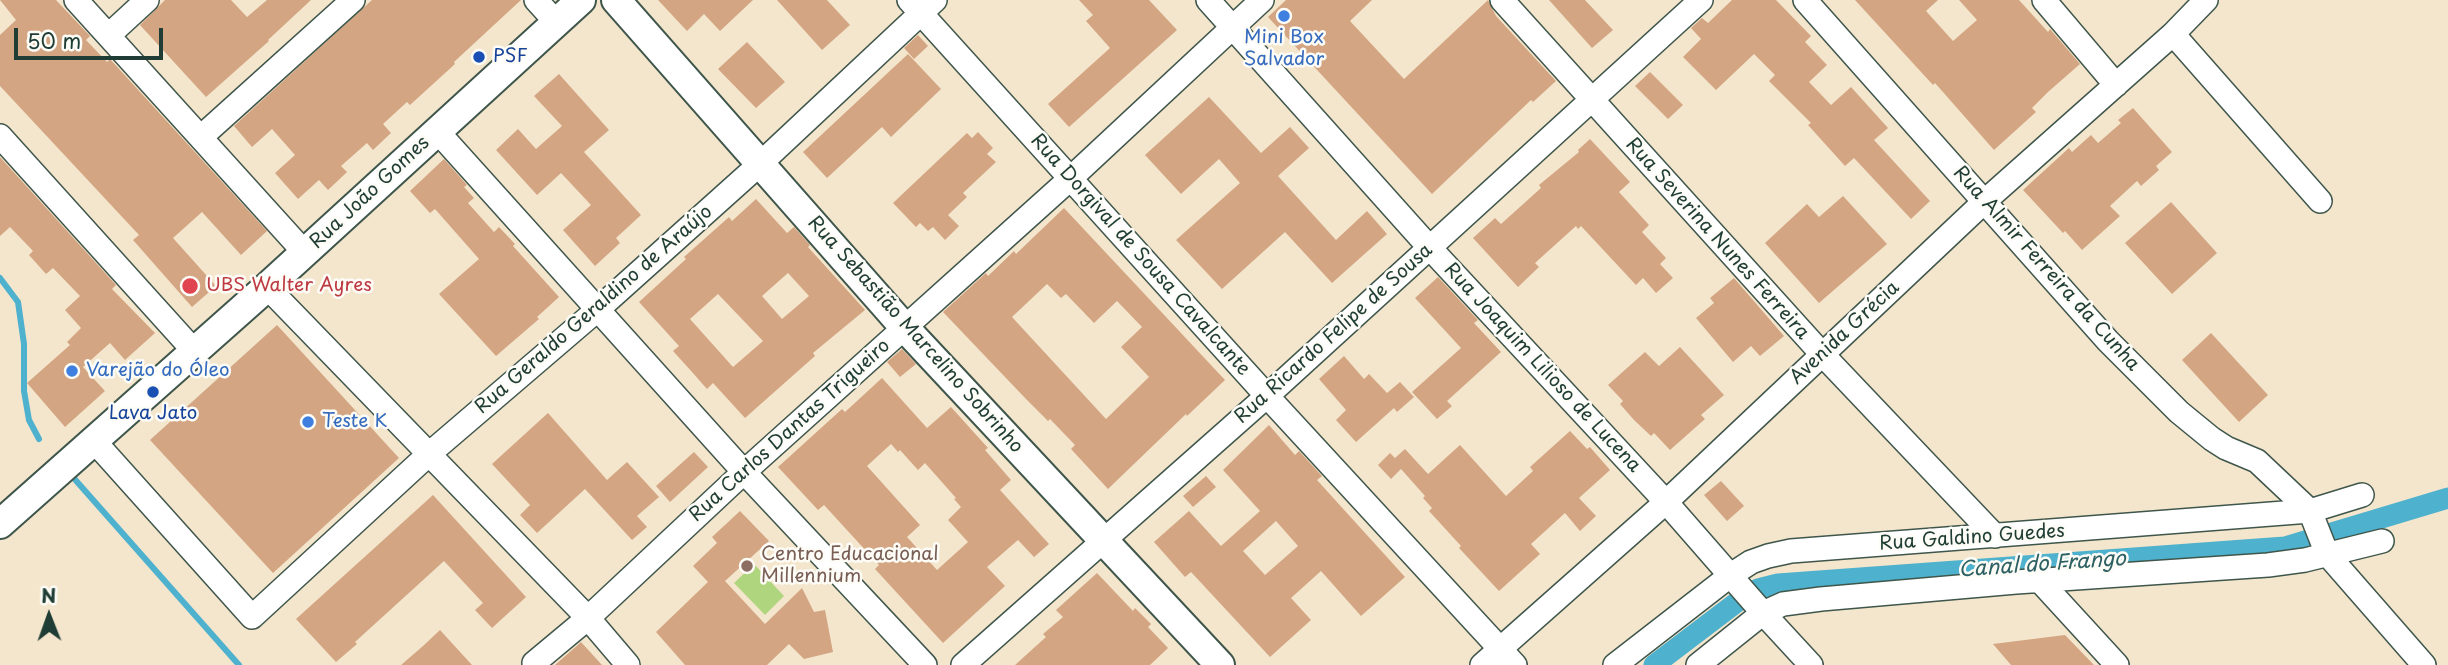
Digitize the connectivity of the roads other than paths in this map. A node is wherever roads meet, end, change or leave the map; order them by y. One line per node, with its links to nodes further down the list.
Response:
1 (76, 0): 18 (street)
2 (148, 0): 18 (street)
3 (353, 0): 23 (street)
4 (536, 0): 15 (street)
5 (582, 0): 15 (street, Rua João Gomes)
6 (616, 0): 24 (street, Rua Sebastião Marcelino Sobrinho)
7 (1208, 0): 16 (street, Rua Joaquim Lilioso de Lucena)
8 (1262, 0): 16 (street, Rua Carlos Dantas Trigueiro)
9 (1502, 0): 20 (street, Rua Severina Nunes Ferreira)
10 (1701, 0): 20 (street, Rua Ricardo Felipe de Sousa)
11 (1805, 0): 26 (street, Rua Almir Ferreira da Cunha)
12 (2044, 0): 19 (street)
13 (2206, 0): 17 (street, Avenida Grécia)
14 (921, 4): 24 (street, Rua Geraldo Geraldino de Araújo); 25 (street, Rua Dorgival de Sousa Cavalcante)
15 (556, 22): 21 (street, Rua João Gomes)
16 (1233, 26): 25 (street, Rua Carlos Dantas Trigueiro); 28 (street, Rua Joaquim Lilioso de Lucena)
17 (2173, 34): 19 (street, Avenida Grécia); 27 (street)
18 (109, 35): 23 (street)
19 (2116, 85): 26 (street, Avenida Grécia)
20 (1592, 101): 28 (street, Rua Ricardo Felipe de Sousa); 34 (street, Rua Severina Nunes Ferreira)
21 (437, 131): 29 (street, Rua João Gomes); 31 (street)
22 (0, 136): 33 (street)
23 (201, 137): 29 (street)
24 (761, 163): 31 (street, Rua Geraldo Geraldino de Araújo); 32 (street, Rua Sebastião Marcelino Sobrinho)
25 (1071, 178): 32 (street, Rua Carlos Dantas Trigueiro); 35 (street, Rua Dorgival de Sousa Cavalcante)
26 (1985, 201): 34 (street, Avenida Grécia); 41 (street, Rua Almir Ferreira da Cunha)
27 (2320, 201)
28 (1429, 247): 35 (street, Rua Ricardo Felipe de Sousa); 40 (street, Rua Joaquim Lilioso de Lucena)
29 (305, 253): 30 (street, Rua João Gomes)
30 (267, 287): 33 (street, Rua João Gomes); 37 (street)
31 (596, 311): 37 (street, Rua Geraldo Geraldino de Araújo); 38 (street)
32 (904, 327): 38 (street, Rua Carlos Dantas Trigueiro); 44 (street, Rua Sebastião Marcelino Sobrinho)
33 (195, 352): 36 (street, Rua João Gomes)
34 (1822, 354): 40 (street, Avenida Grécia); 43 (street, Rua Severina Nunes Ferreira)
35 (1267, 396): 44 (street, Rua Ricardo Felipe de Sousa); 51 (street, Rua Dorgival de Sousa Cavalcante)
36 (95, 442): 37 (street, Rua Geraldo Geraldino de Araújo); 42 (street, Rua João Gomes)
37 (429, 454): 50 (street)
38 (744, 472): 50 (street, Rua Carlos Dantas Trigueiro); 54 (street)
39 (2362, 495): 41 (street, Rua Galdino Guedes)
40 (1666, 502): 47 (street, Rua Joaquim Lilioso de Lucena); 51 (street, Avenida Grécia)
41 (2311, 515): 43 (street, Rua Galdino Guedes); 46 (street, Rua Almir Ferreira da Cunha)
42 (0, 524)
43 (1995, 536): 47 (street, Rua Galdino Guedes)
44 (1103, 541): 55 (street, Rua Ricardo Felipe de Sousa); 56 (street, Rua Sebastião Marcelino Sobrinho)
45 (2382, 541): 46 (street)
46 (2325, 549): 48 (street); 62 (street, Rua Almir Ferreira da Cunha)
47 (1731, 575): 49 (street, Rua Joaquim Lilioso de Lucena); 58 (street, Rua Galdino Guedes)
48 (2039, 581): 49 (street); 61 (street)
49 (1763, 613): 59 (street); 60 (street, Rua Joaquim Lilioso de Lucena)
50 (588, 618): 52 (street, Rua Carlos Dantas Trigueiro); 53 (street)
51 (1507, 657): 57 (street, Avenida Grécia)
52 (534, 663)
53 (628, 665)
54 (925, 665)
55 (963, 665)
56 (1220, 665)
57 (1482, 665)
58 (1615, 665)
59 (1698, 665)
60 (1811, 665)
61 (2117, 665)
62 (2424, 665)

